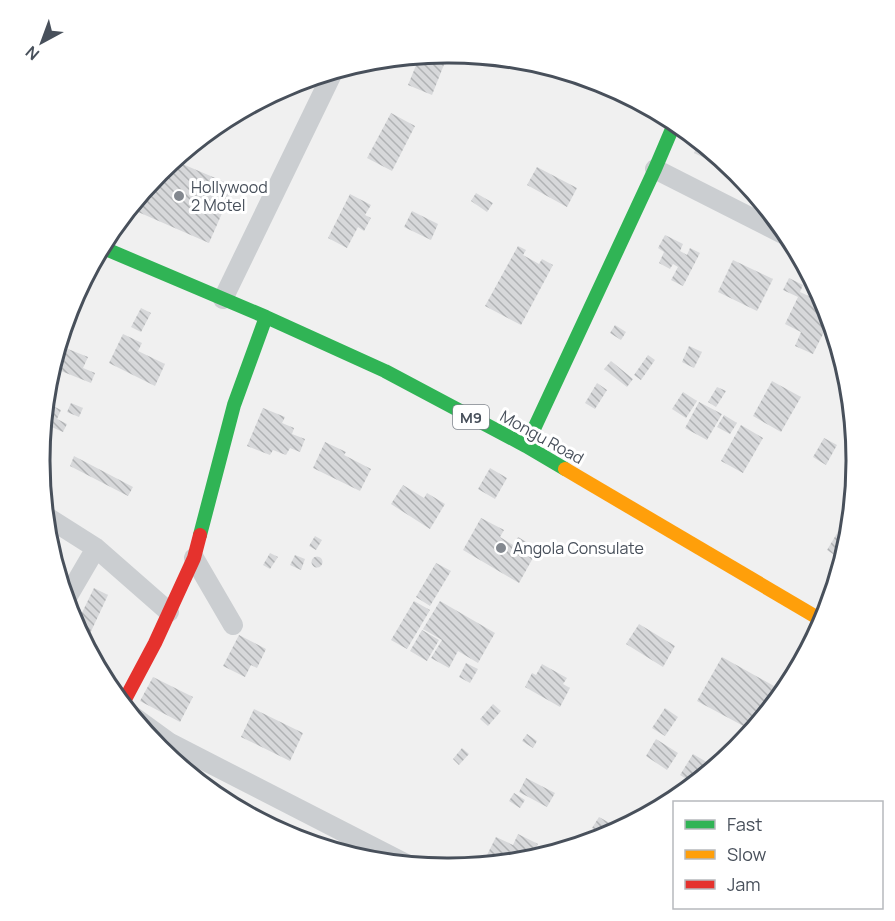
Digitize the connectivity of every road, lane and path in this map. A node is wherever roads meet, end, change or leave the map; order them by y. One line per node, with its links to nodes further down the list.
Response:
1 (329, 81): 6 (street)
2 (671, 131): 3 (main road)
3 (655, 169): 4 (street); 8 (main road)
4 (770, 227)
5 (110, 251): 6 (main road, Mongu Road / M9)
6 (223, 299): 7 (main road, Mongu Road / M9)
7 (266, 317): 8 (main road, Mongu Road / M9); 11 (main road)
8 (526, 446): 14 (main road, Mongu Road / M9)
9 (54, 522): 10 (street)
10 (96, 548): 12 (street); 13 (street)
11 (194, 558): 13 (main road); 15 (street)
12 (72, 590)
13 (169, 612): 16 (main road)
14 (814, 615)
15 (233, 625)
16 (127, 696)
17 (160, 736): 18 (street)
18 (385, 853)

